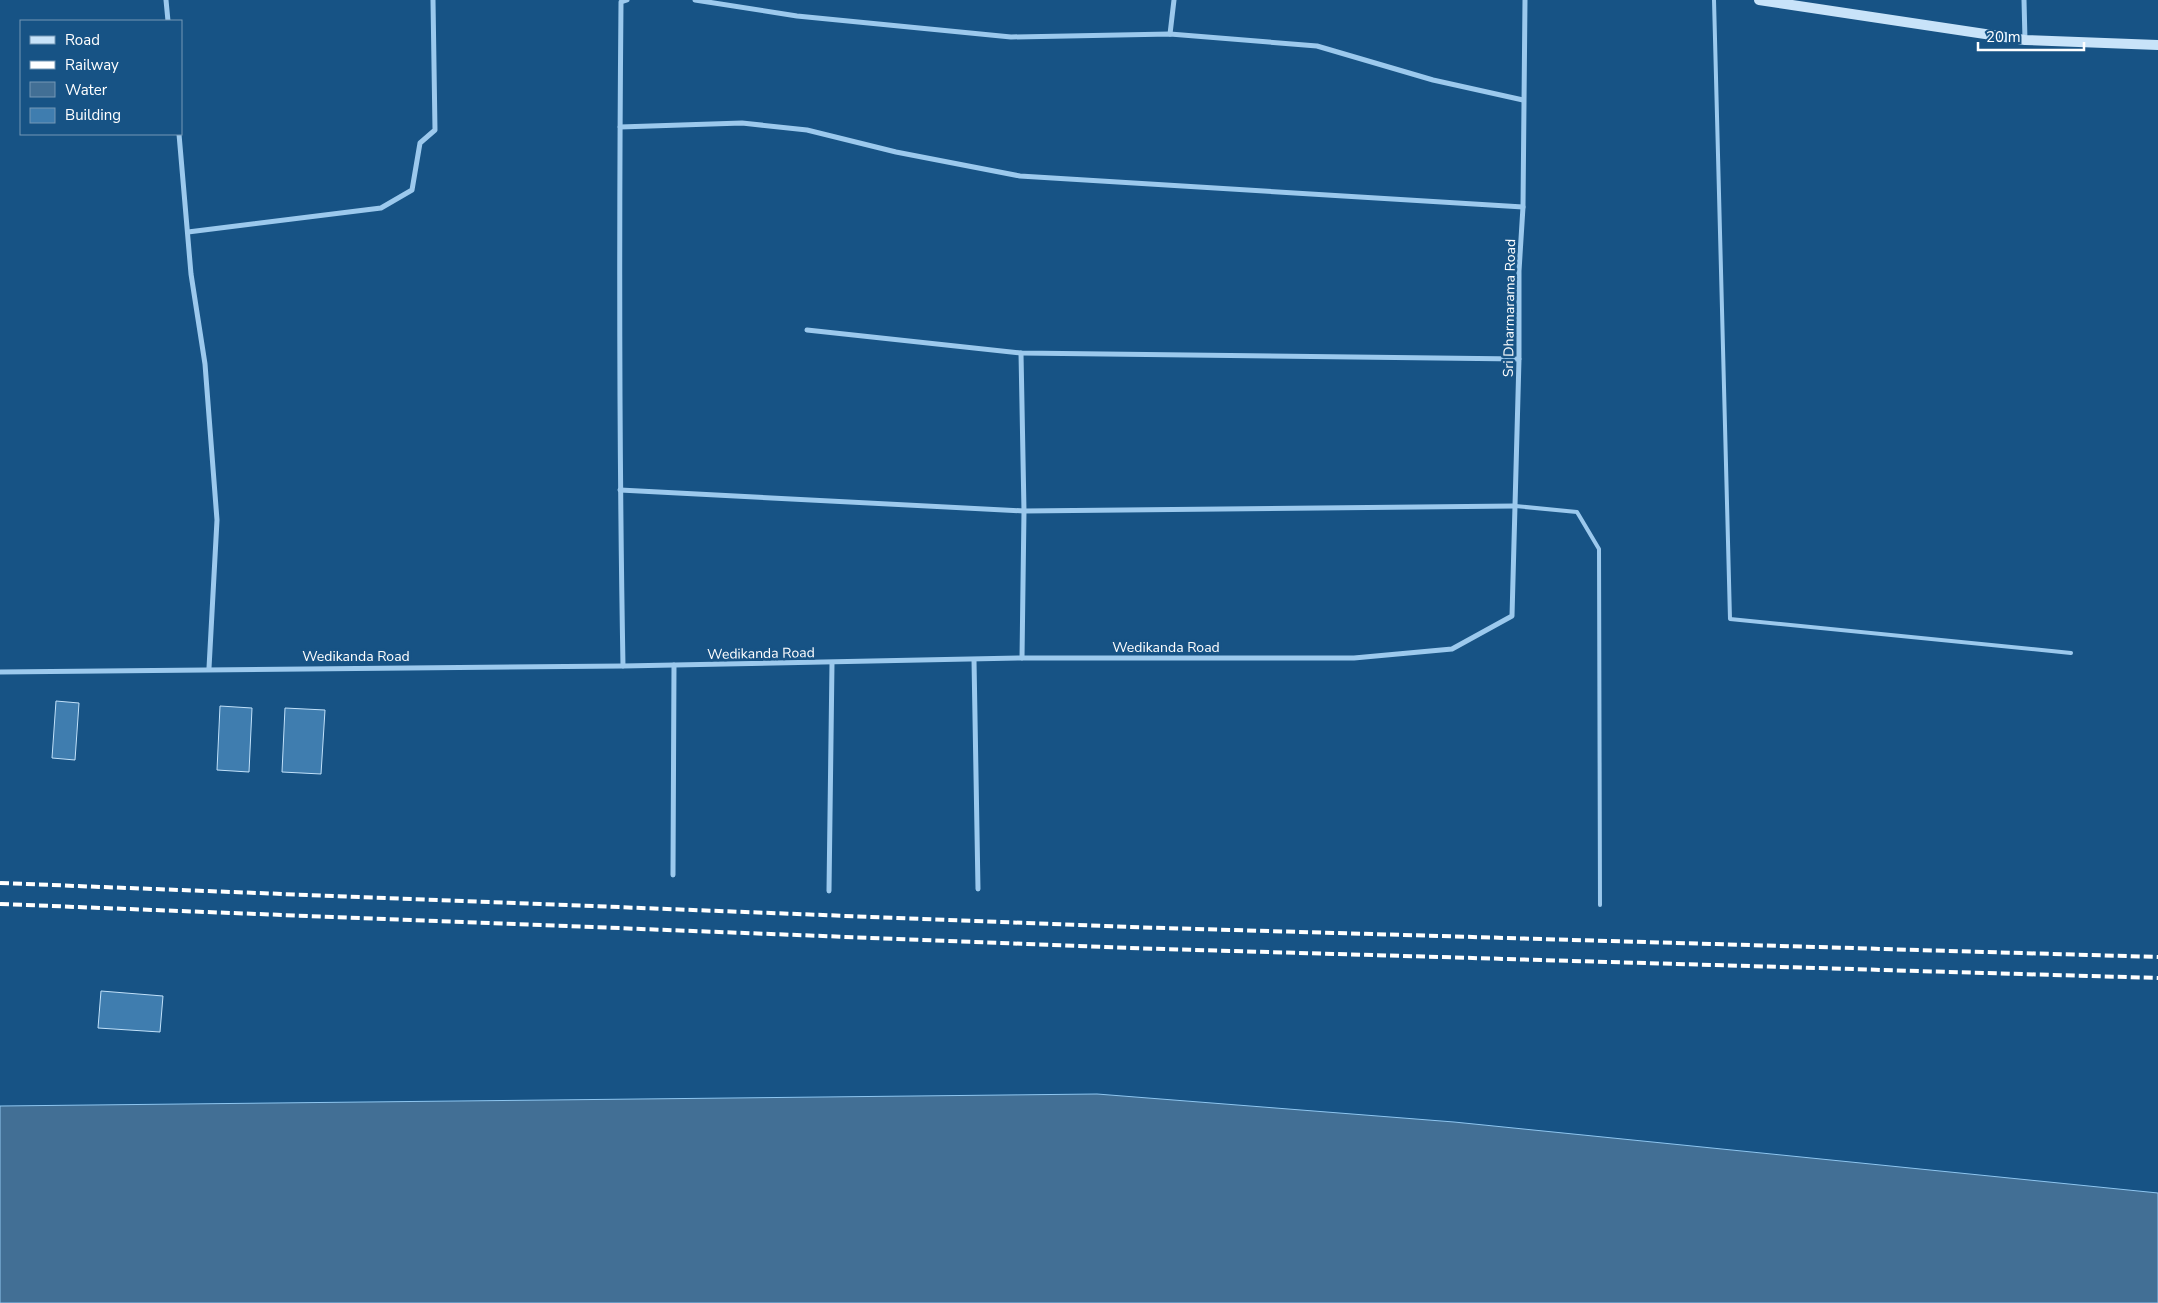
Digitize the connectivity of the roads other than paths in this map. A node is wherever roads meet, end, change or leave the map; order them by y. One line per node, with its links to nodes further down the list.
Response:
1 (166, 0): 10 (street)
2 (433, 0): 18 (street)
3 (626, 0): 15 (street)
4 (695, 0): 11 (street)
5 (1174, 0): 11 (street)
6 (1525, 0): 14 (street, Sri Dharmarama Road)
7 (1714, 0): 26 (lane)
8 (1759, 0): 12 (street)
9 (2024, 0): 12 (street)
10 (168, 20)
11 (1170, 34): 14 (street)
12 (2025, 40): 13 (street)
13 (2158, 44)
14 (1523, 100): 17 (street, Sri Dharmarama Road)
15 (620, 127): 17 (street); 22 (street)
16 (179, 135): 18 (street)
17 (1523, 207): 21 (street, Sri Dharmarama Road)
18 (188, 232): 32 (street)
19 (807, 330): 20 (street)
20 (1021, 353): 21 (street); 24 (street)
21 (1519, 360): 23 (street, Sri Dharmarama Road)
22 (620, 490): 24 (street); 31 (street)
23 (1514, 506): 24 (street); 25 (street, Sri Dharmarama Road); 37 (lane)
24 (1024, 511): 27 (street)
25 (1512, 616): 27 (street, Wedikanda Road)
26 (2071, 653)
27 (1022, 658): 28 (street, Wedikanda Road)
28 (974, 660): 29 (street, Wedikanda Road); 35 (street)
29 (832, 663): 30 (street, Wedikanda Road); 36 (street)
30 (674, 665): 31 (street, Wedikanda Road); 34 (street)
31 (624, 666): 32 (street, Wedikanda Road)
32 (209, 668): 33 (street, Wedikanda Road)
33 (0, 672)
34 (673, 875)
35 (978, 889)
36 (829, 891)
37 (1600, 905)

